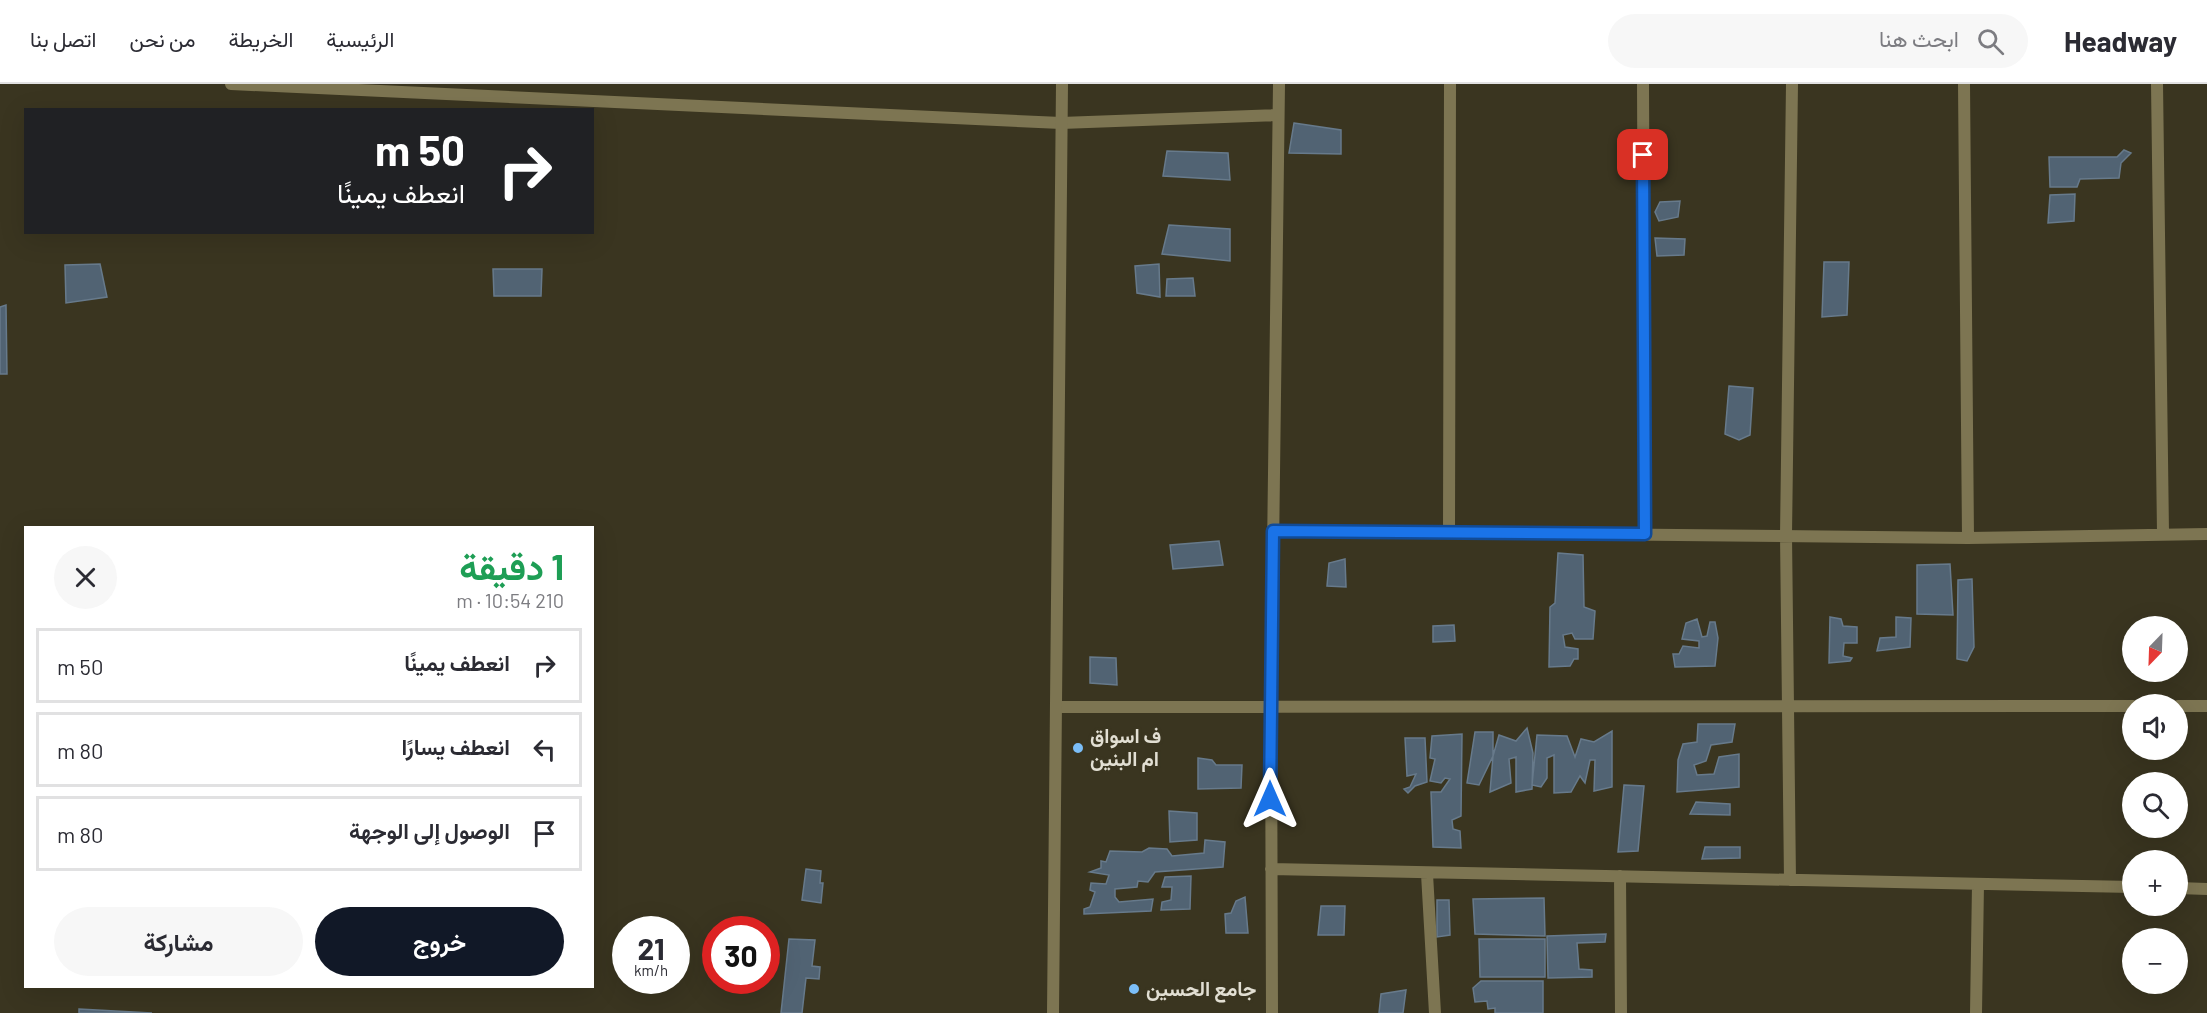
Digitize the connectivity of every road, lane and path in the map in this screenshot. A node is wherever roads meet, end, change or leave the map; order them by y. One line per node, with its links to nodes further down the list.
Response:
1 (231, 84): 10 (street)
2 (1062, 84): 10 (street)
3 (1279, 84): 9 (street)
4 (1450, 84): 11 (street)
5 (1643, 84): 13 (street)
6 (1792, 84): 16 (street)
7 (1964, 84): 17 (street)
8 (2157, 84): 14 (street)
9 (1278, 115): 10 (street); 12 (street)
10 (1061, 123): 22 (street)
11 (1449, 530): 12 (street); 13 (street)
12 (1273, 531): 23 (street)
13 (1645, 534): 16 (street)
14 (2163, 534): 15 (street); 17 (street)
15 (2207, 534)
16 (1786, 535): 17 (street); 18 (street)
17 (1968, 538)
18 (1789, 706): 19 (street); 23 (street); 27 (street)
19 (2122, 706)
20 (2188, 706): 21 (street)
21 (2207, 706)
22 (1056, 707): 23 (street); 32 (street)
23 (1270, 707): 24 (street)
24 (1270, 869): 25 (street); 33 (street)
25 (1427, 874): 26 (street); 34 (street)
26 (1620, 876): 27 (street); 35 (street)
27 (1790, 880): 28 (street)
28 (1978, 884): 29 (street); 36 (street)
29 (2122, 887)
30 (2188, 888): 31 (street)
31 (2207, 889)
32 (1053, 1013)
33 (1272, 1013)
34 (1435, 1013)
35 (1621, 1013)
36 (1977, 1013)

